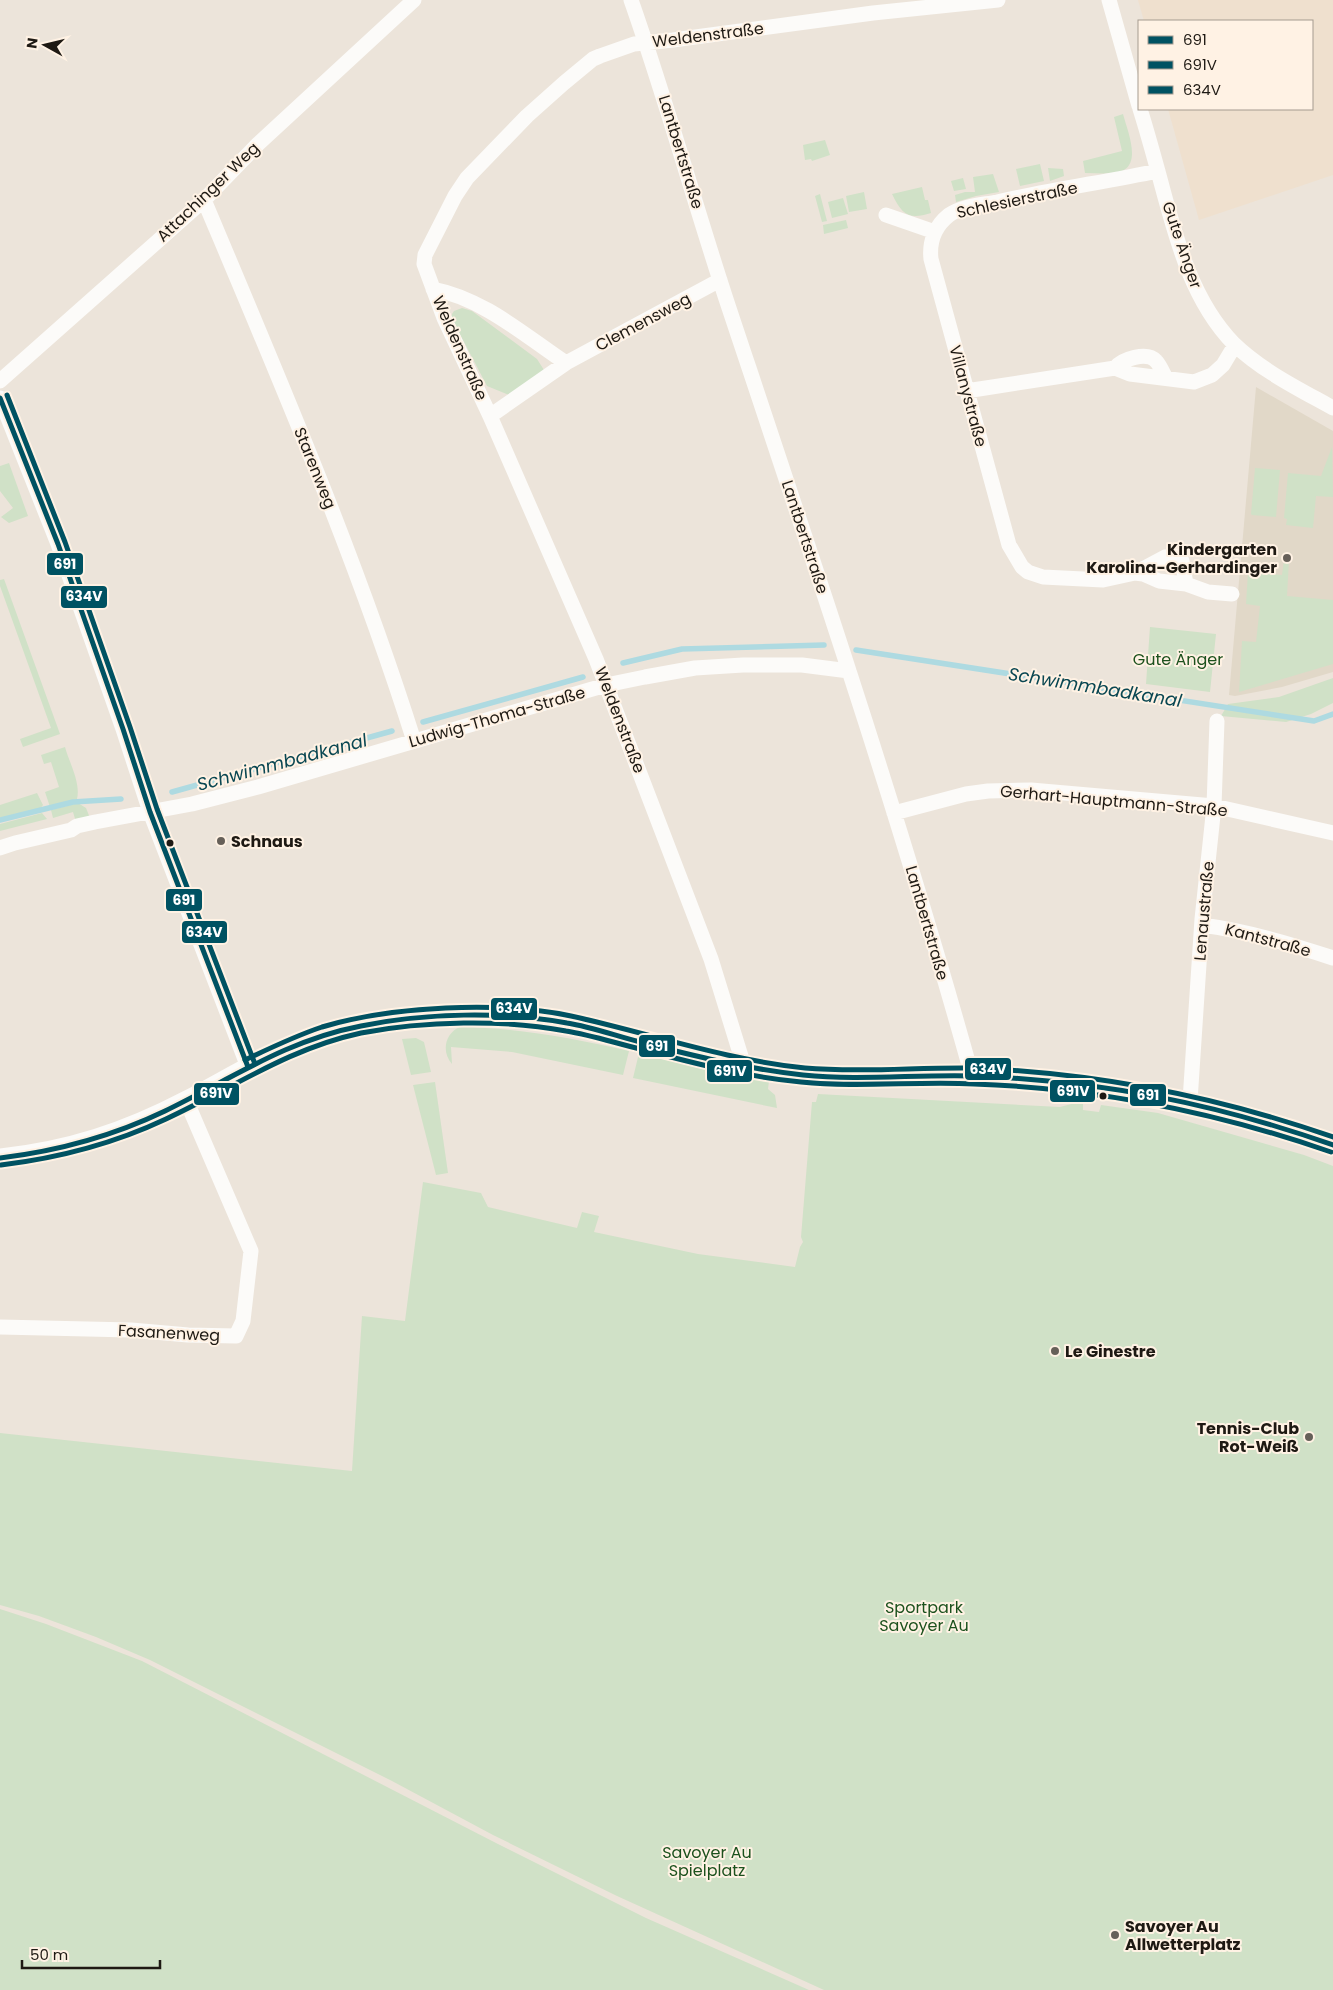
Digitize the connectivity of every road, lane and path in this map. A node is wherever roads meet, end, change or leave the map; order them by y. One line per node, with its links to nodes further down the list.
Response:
1 (414, 0): 10 (street, Attachinger Weg)
2 (632, 0): 6 (street, Lantbertstraße)
3 (998, 0): 5 (street, Weldenstraße)
4 (1108, 0): 7 (street, Gute Änger)
5 (873, 7): 6 (street, Weldenstraße)
6 (646, 42): 13 (street, Lantbertstraße); 14 (street, Weldenstraße)
7 (1138, 100)
8 (1141, 110): 9 (street, Gute Änger)
9 (1158, 172): 12 (street, Schlesierstraße); 15 (street, Gute Änger)
10 (204, 200): 17 (street, Attachinger Weg); 28 (street, Starenweg)
11 (886, 215): 12 (street)
12 (934, 232): 18 (street, Villanystraße)
13 (720, 280): 16 (street, Clemensweg); 25 (street, Lantbertstraße)
14 (433, 289): 16 (street); 21 (street, Weldenstraße)
15 (1235, 345): 18 (street); 20 (street, Gute Änger)
16 (566, 363): 21 (street, Clemensweg)
17 (0, 381)
18 (966, 391): 22 (street, Villanystraße)
19 (0, 398): 30 (street)
20 (1333, 408)
21 (490, 416): 26 (street, Weldenstraße)
22 (1135, 573): 23 (street); 23 (street)
23 (1186, 584): 24 (street)
24 (1232, 594)
25 (849, 671): 26 (street, Ludwig-Thoma-Straße); 31 (street, Lantbertstraße)
26 (606, 685): 28 (street, Ludwig-Thoma-Straße); 37 (street, Weldenstraße)
27 (1217, 721): 29 (street, Lenaustraße)
28 (414, 741): 30 (street, Ludwig-Thoma-Straße)
29 (1214, 806): 31 (street, Gerhart-Hauptmann-Straße); 32 (street, Gerhart-Hauptmann-Straße); 34 (street, Lenaustraße)
30 (150, 812): 33 (street, Ludwig-Thoma-Straße); 36 (street)
31 (894, 813): 38 (street, Lantbertstraße)
32 (1333, 833)
33 (0, 848)
34 (1202, 925): 35 (street, Kantstraße); 40 (street, Lenaustraße)
35 (1333, 958)
36 (248, 1066): 37 (street); 39 (street)
37 (744, 1066): 38 (street)
38 (972, 1076): 40 (street)
39 (186, 1100): 42 (street); 43 (street, Fasanenweg)
40 (1190, 1101): 41 (street)
41 (1333, 1145)
42 (0, 1158)
43 (0, 1327)

